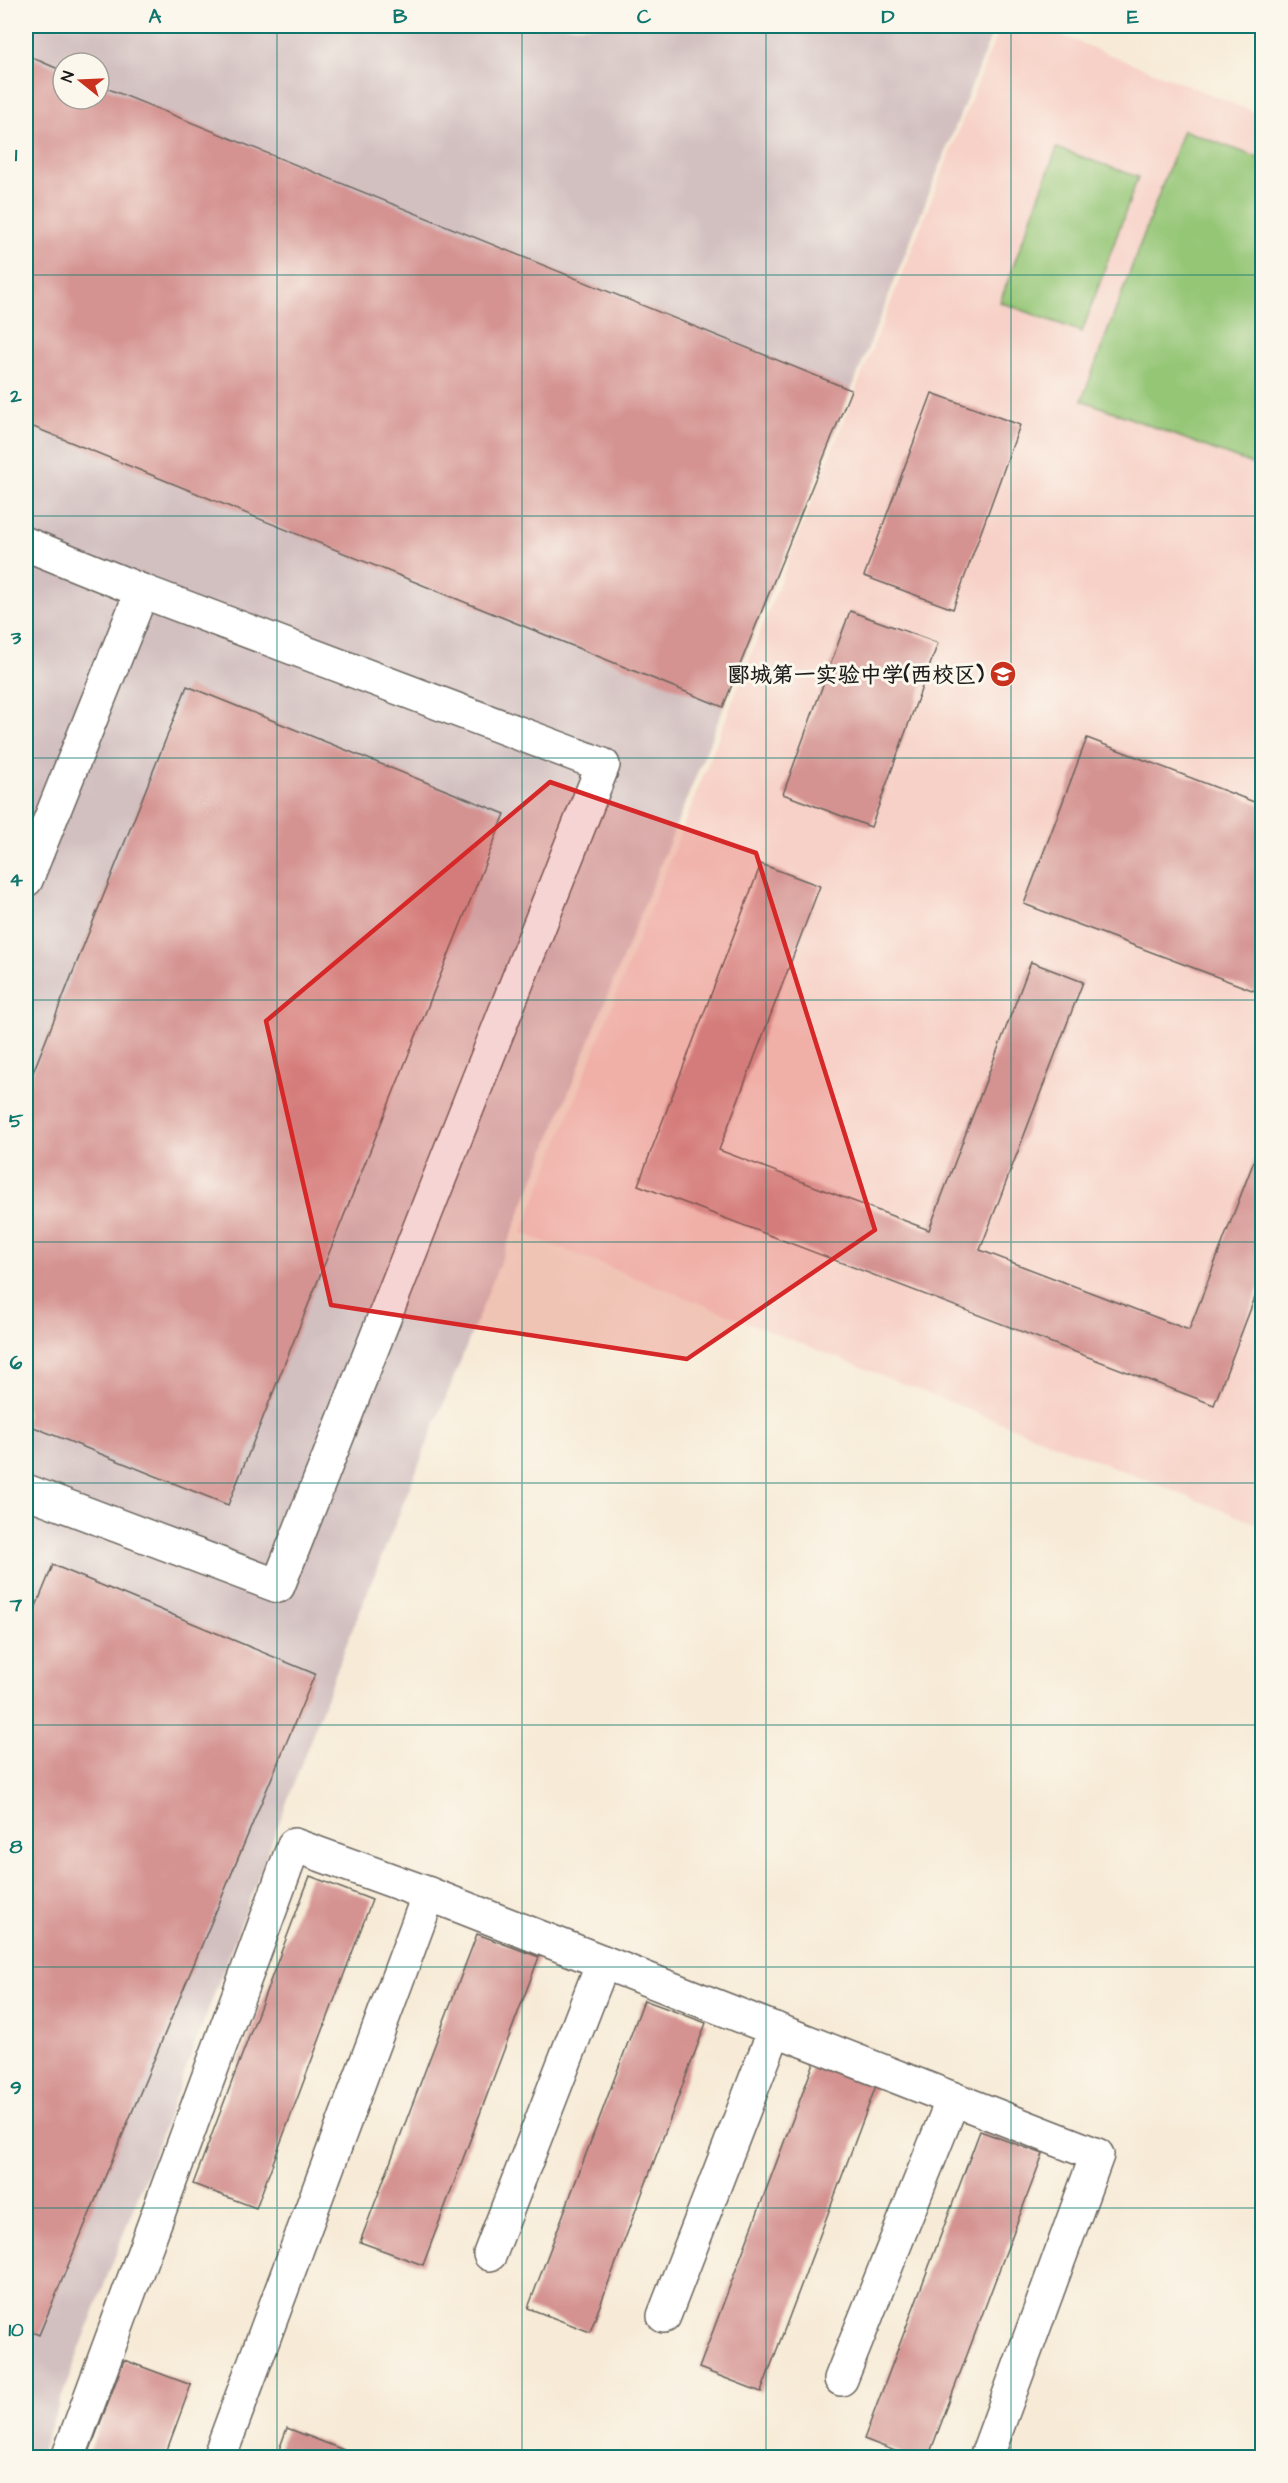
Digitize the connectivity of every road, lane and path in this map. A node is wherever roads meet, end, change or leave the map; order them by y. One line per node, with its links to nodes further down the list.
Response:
1 (26, 544): 2 (street)
2 (142, 591): 3 (street); 4 (street)
3 (26, 880)
4 (26, 1491)
5 (429, 1894): 6 (street); 12 (street); 13 (street)
6 (603, 1962): 7 (street); 9 (street)
7 (775, 2029): 8 (street); 10 (street)
8 (953, 2098): 11 (street); 14 (street)
9 (490, 2254)
10 (664, 2316)
11 (841, 2379)
12 (68, 2457)
13 (219, 2457)
14 (986, 2457)

